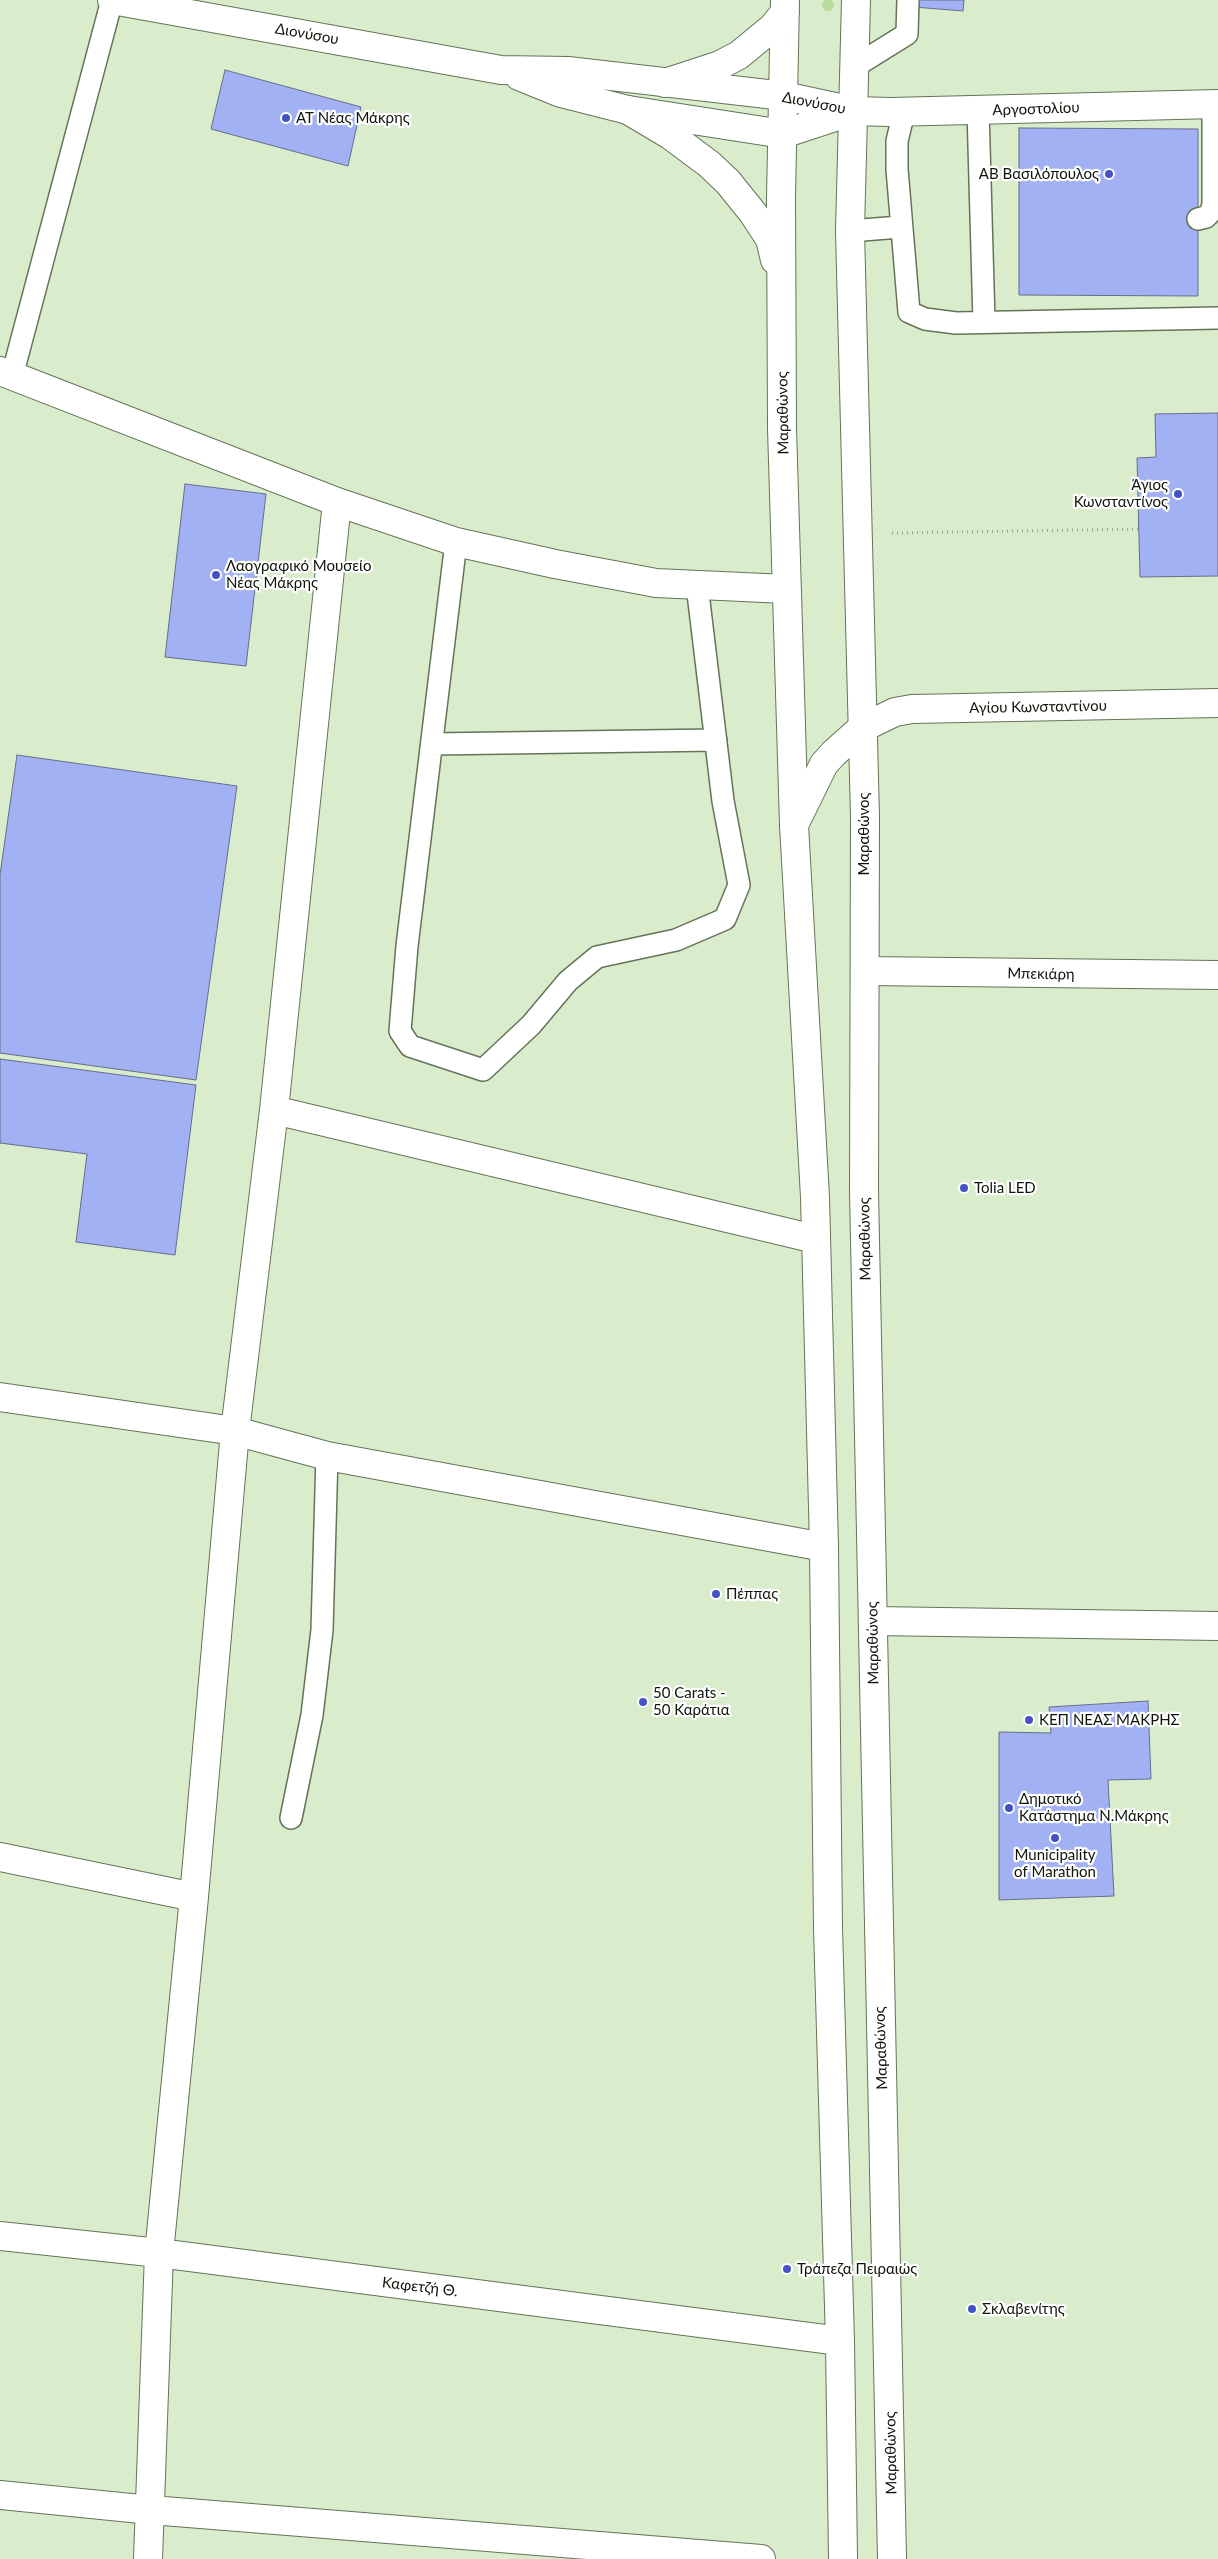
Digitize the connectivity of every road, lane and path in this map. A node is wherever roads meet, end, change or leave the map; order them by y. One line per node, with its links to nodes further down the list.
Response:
1 (112, 0): 4 (street, Διονύσου); 22 (lane)
2 (856, 0): 6 (street, Μαραθώνος)
3 (908, 0): 6 (lane)
4 (182, 6): 7 (street, Διονύσου)
5 (785, 6): 8 (street); 9 (street, Μαραθώνος)
6 (854, 67): 13 (street, Μαραθώνος)
7 (501, 70): 8 (street, Διονύσου); 11 (street, Διονύσου)
8 (665, 84): 9 (street, Διονύσου)
9 (784, 96): 13 (street, Διονύσου); 15 (street, Μαραθώνος)
10 (1216, 104): 12 (street, Αργοστολίου); 16 (lane)
11 (628, 110): 15 (street, Διονύσου); 19 (street)
12 (978, 110): 14 (street, Αργοστολίου); 21 (lane)
13 (853, 111): 14 (street, Αργοστολίου); 15 (street, Διονύσου); 18 (street, Μαραθώνος)
14 (904, 112): 17 (lane)
15 (783, 134): 19 (street, Μαραθώνος)
16 (1198, 219)
17 (900, 227): 18 (lane); 21 (lane)
18 (850, 231): 25 (street, Μαραθώνος)
19 (782, 285): 28 (street, Μαραθώνος)
20 (1218, 318): 21 (lane)
21 (984, 322)
22 (6, 374): 23 (street)
23 (337, 502): 26 (street); 36 (street)
24 (1139, 529): 25 (path)
25 (856, 534): 30 (street, Μαραθώνος)
26 (456, 542): 27 (street); 32 (lane)
27 (697, 585): 28 (street); 31 (lane)
28 (786, 589): 33 (street, Μαραθώνος)
29 (1218, 703): 30 (street, Αγίου Κωνσταντίνου)
30 (862, 728): 33 (street, Μαραθώνος); 34 (street, Μαραθώνος)
31 (716, 740): 32 (lane); 32 (lane)
32 (432, 744)
33 (794, 825): 37 (street, Μαραθώνος)
34 (865, 971): 35 (street, Μπεκιάρη); 42 (street, Μαραθώνος)
35 (1218, 975)
36 (274, 1110): 37 (street); 39 (street)
37 (815, 1239): 41 (street, Μαραθώνος)
38 (0, 1397): 39 (street)
39 (235, 1431): 40 (street); 46 (street)
40 (327, 1456): 41 (street); 44 (lane)
41 (824, 1547): 49 (street, Μαραθώνος)
42 (872, 1621): 43 (street); 55 (street, Μαραθώνος)
43 (1218, 1626)
44 (290, 1818)
45 (0, 1857): 46 (street)
46 (194, 1897): 48 (street)
47 (0, 2236): 48 (street, Καφετζή Θ.)
48 (159, 2253): 49 (street, Καφετζή Θ.); 51 (street)
49 (840, 2341): 54 (street, Μαραθώνος)
50 (0, 2495): 51 (street)
51 (151, 2510): 52 (street); 53 (street)
52 (148, 2559)
53 (761, 2559)
54 (843, 2559)
55 (892, 2559)

